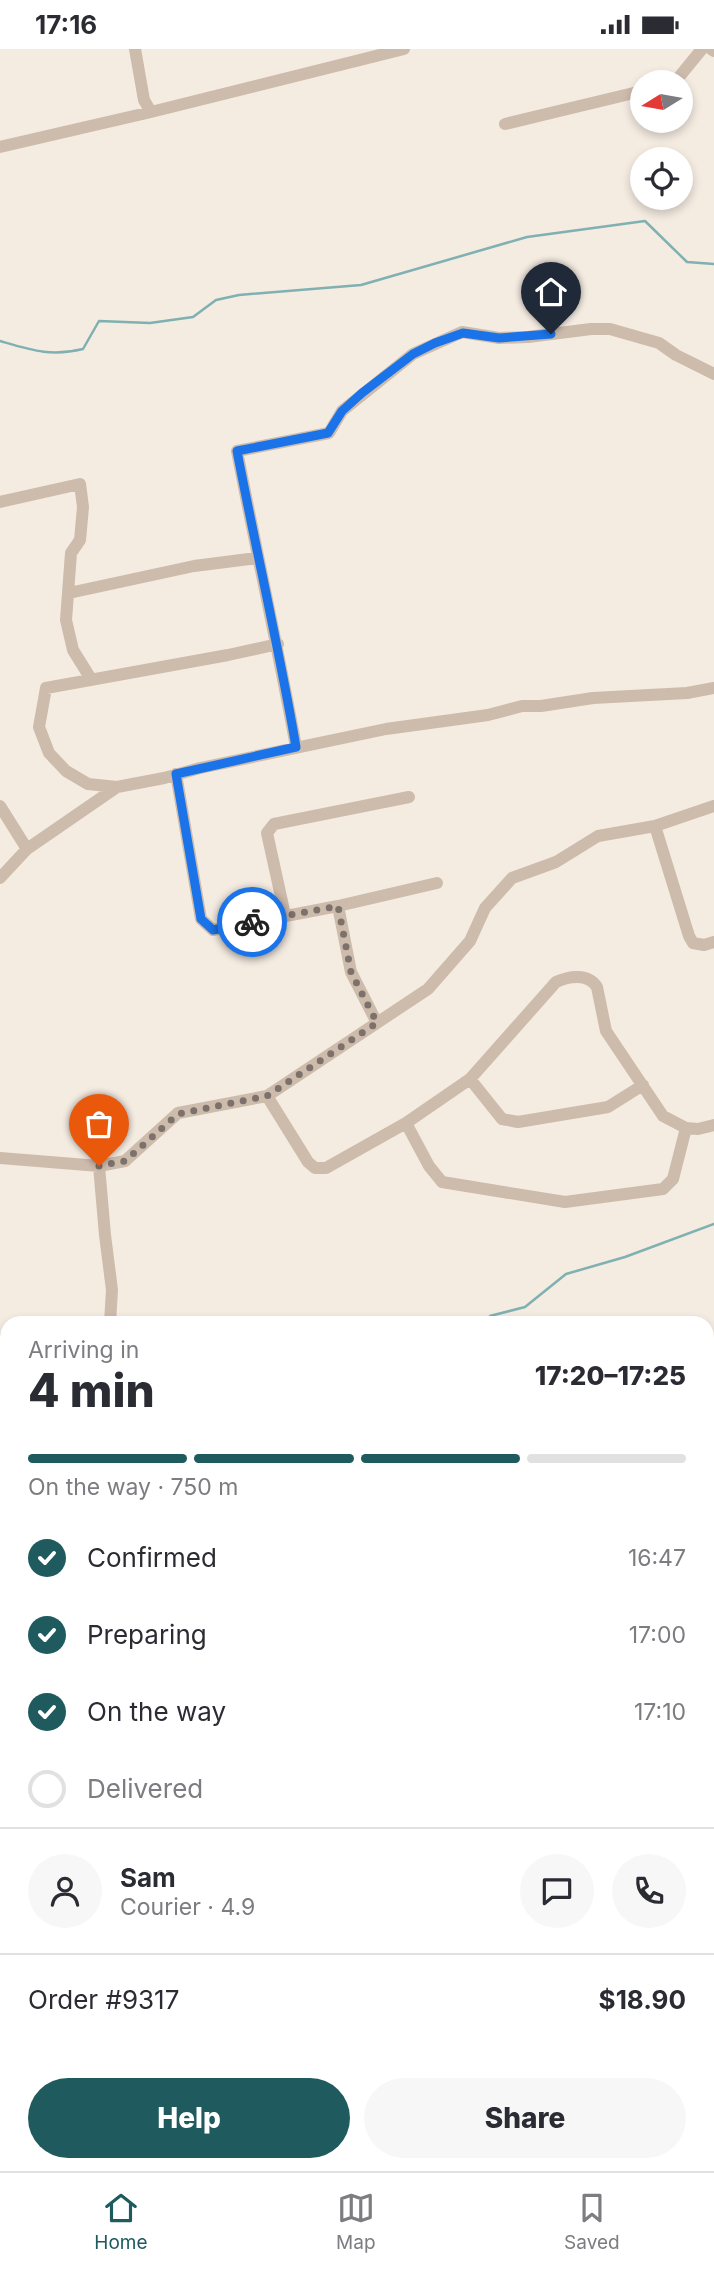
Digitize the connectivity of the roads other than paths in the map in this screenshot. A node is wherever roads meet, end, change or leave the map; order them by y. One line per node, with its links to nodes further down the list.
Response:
1 (135, 49): 6 (street)
2 (404, 49): 6 (street)
3 (702, 49): 4 (street)
4 (685, 70)
5 (630, 94): 7 (street)
6 (151, 112): 8 (street)
7 (505, 124)
8 (0, 147)
9 (714, 374): 11 (street)
10 (0, 502): 12 (street)
11 (257, 558): 12 (street); 13 (street)
12 (69, 593): 14 (street)
13 (278, 644): 14 (street); 16 (street)
14 (91, 679): 18 (street)
15 (714, 688): 16 (street)
16 (296, 747): 17 (street)
17 (176, 774): 18 (street); 27 (street)
18 (117, 787): 23 (street)
19 (409, 797): 27 (street)
20 (0, 806): 23 (street)
21 (714, 806): 22 (street)
22 (655, 826): 28 (street); 29 (street)
23 (27, 849): 24 (street)
24 (0, 877)
25 (437, 883): 26 (street)
26 (338, 906): 27 (street); 29 (street)
27 (285, 915)
28 (714, 942)
29 (377, 1023): 32 (street)
30 (470, 1079): 31 (street); 31 (street); 33 (street)
31 (643, 1085): 35 (street)
32 (267, 1096): 33 (street); 37 (street)
33 (406, 1123): 35 (street)
34 (714, 1125): 35 (street)
35 (686, 1128)
36 (0, 1158): 37 (street)
37 (99, 1166): 38 (street)
38 (110, 1316)

